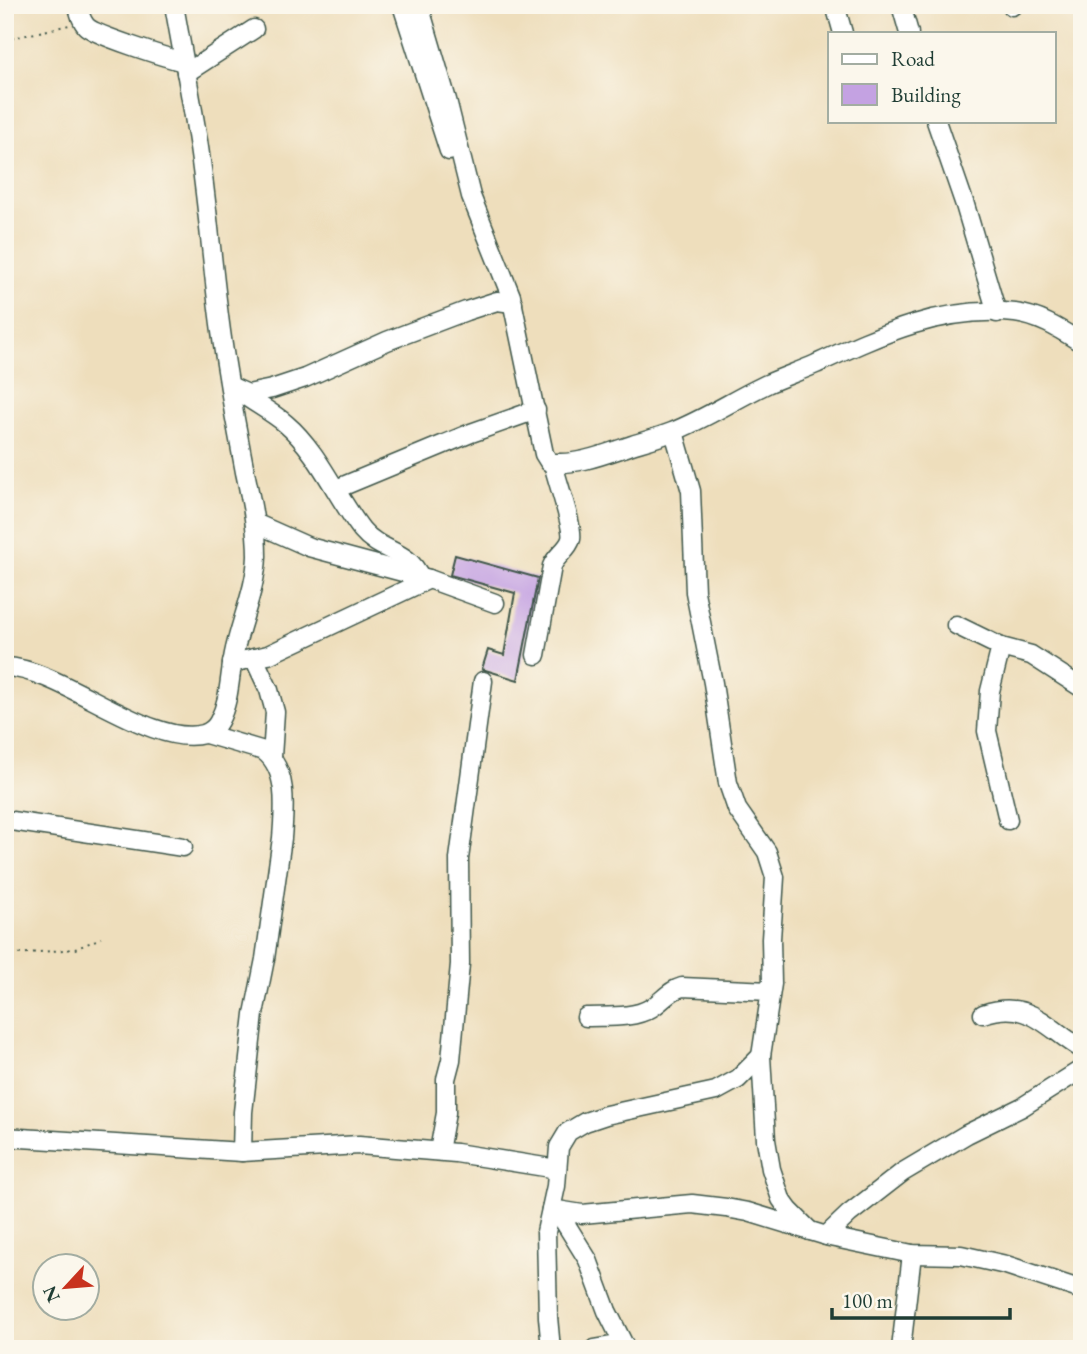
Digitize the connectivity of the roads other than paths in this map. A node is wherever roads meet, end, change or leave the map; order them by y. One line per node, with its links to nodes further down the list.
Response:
1 (174, 5): 10 (street)
2 (402, 5): 12 (street)
3 (419, 5): 12 (street)
4 (835, 5): 8 (street)
5 (901, 5): 9 (street)
6 (80, 13): 10 (street)
7 (254, 29): 10 (street)
8 (843, 32)
9 (909, 32)
10 (185, 68): 15 (street)
11 (936, 122): 13 (street)
12 (508, 302): 15 (street); 16 (street)
13 (998, 313): 14 (street); 17 (street)
14 (1082, 343)
15 (235, 389): 19 (street); 20 (street)
16 (536, 410): 18 (street); 19 (street)
17 (674, 432): 18 (street); 36 (street)
18 (553, 463): 25 (street)
19 (336, 489): 21 (street)
20 (255, 523): 21 (street); 27 (street)
21 (424, 578): 22 (street); 26 (street)
22 (495, 603)
23 (956, 625): 24 (street)
24 (1002, 647): 30 (street); 34 (street)
25 (536, 655)
26 (254, 658): 27 (street); 32 (street)
27 (232, 663): 31 (street)
28 (5, 667): 31 (street)
29 (483, 681): 43 (street)
30 (1082, 688)
31 (206, 734): 32 (street)
32 (272, 757): 44 (street)
33 (5, 820): 35 (street)
34 (1008, 821)
35 (183, 847)
36 (770, 991): 38 (street); 40 (street)
37 (983, 1014): 39 (street)
38 (586, 1017)
39 (1082, 1049)
40 (761, 1056): 45 (street); 47 (street)
41 (1082, 1069): 47 (street)
42 (5, 1137): 44 (street)
43 (439, 1151): 44 (street); 45 (street)
44 (242, 1152)
45 (557, 1169): 46 (street)
46 (554, 1209): 47 (street); 50 (street); 51 (street)
47 (818, 1234): 48 (street)
48 (912, 1254): 49 (street); 53 (street)
49 (1082, 1290)
50 (625, 1346): 52 (street)
51 (551, 1349)
52 (594, 1349)
53 (901, 1349)

